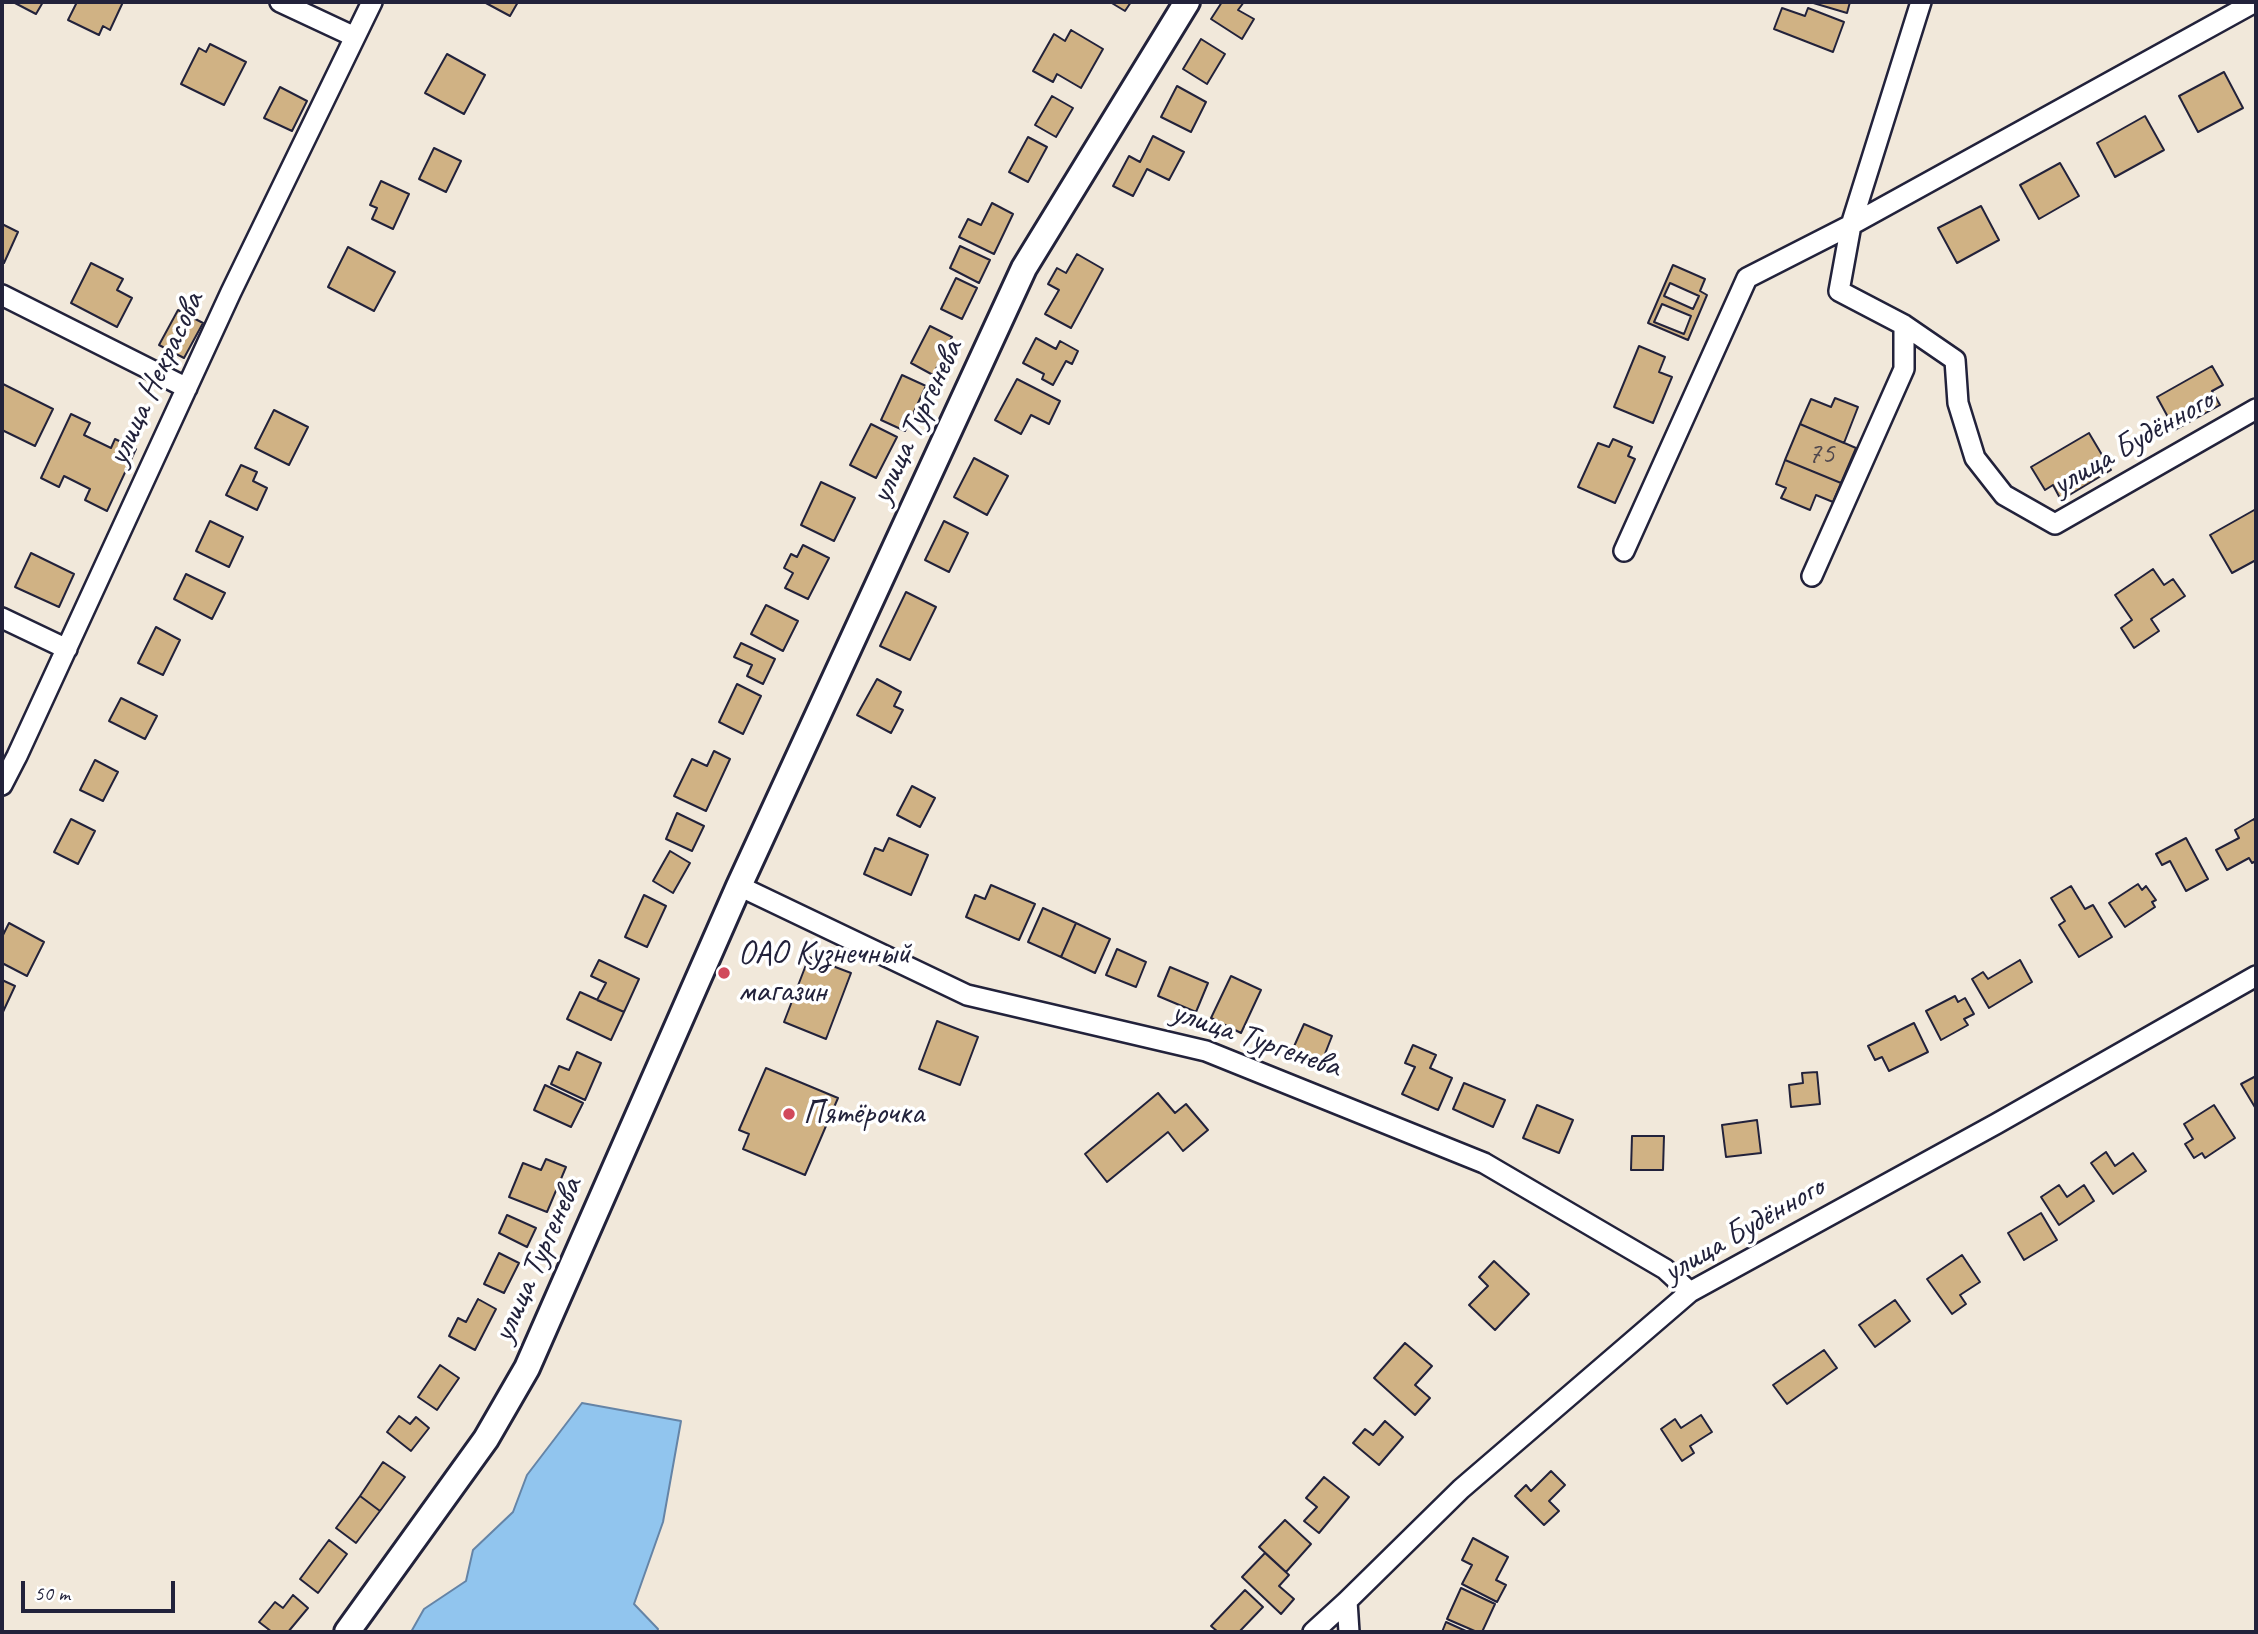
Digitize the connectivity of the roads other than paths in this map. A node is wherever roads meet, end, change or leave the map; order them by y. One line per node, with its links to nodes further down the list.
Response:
1 (280, 2): 6 (street)
2 (372, 2): 6 (street, улица Некрасова)
3 (1187, 2): 17 (street, улица Тургенева)
4 (1922, 2): 7 (street, улица Будённого)
5 (2255, 2): 7 (street)
6 (355, 37): 10 (street, улица Некрасова)
7 (1851, 225): 9 (street, улица Будённого); 12 (street)
8 (2, 295): 10 (street)
9 (1904, 325): 11 (street, улица Будённого); 13 (street)
10 (187, 388): 15 (street, улица Некрасова)
11 (2256, 409)
12 (1624, 551)
13 (1812, 576)
14 (2, 618): 15 (street)
15 (66, 649): 16 (street, улица Некрасова)
16 (2, 785)
17 (740, 886): 19 (street, улица Тургенева); 21 (street, улица Тургенева)
18 (2256, 976): 19 (street, улица Будённого)
19 (1690, 1292): 20 (street, улица Будённого)
20 (1347, 1601): 22 (street, улица Будённого); 23 (street)
21 (347, 1632)
22 (1313, 1632)
23 (1349, 1632)

